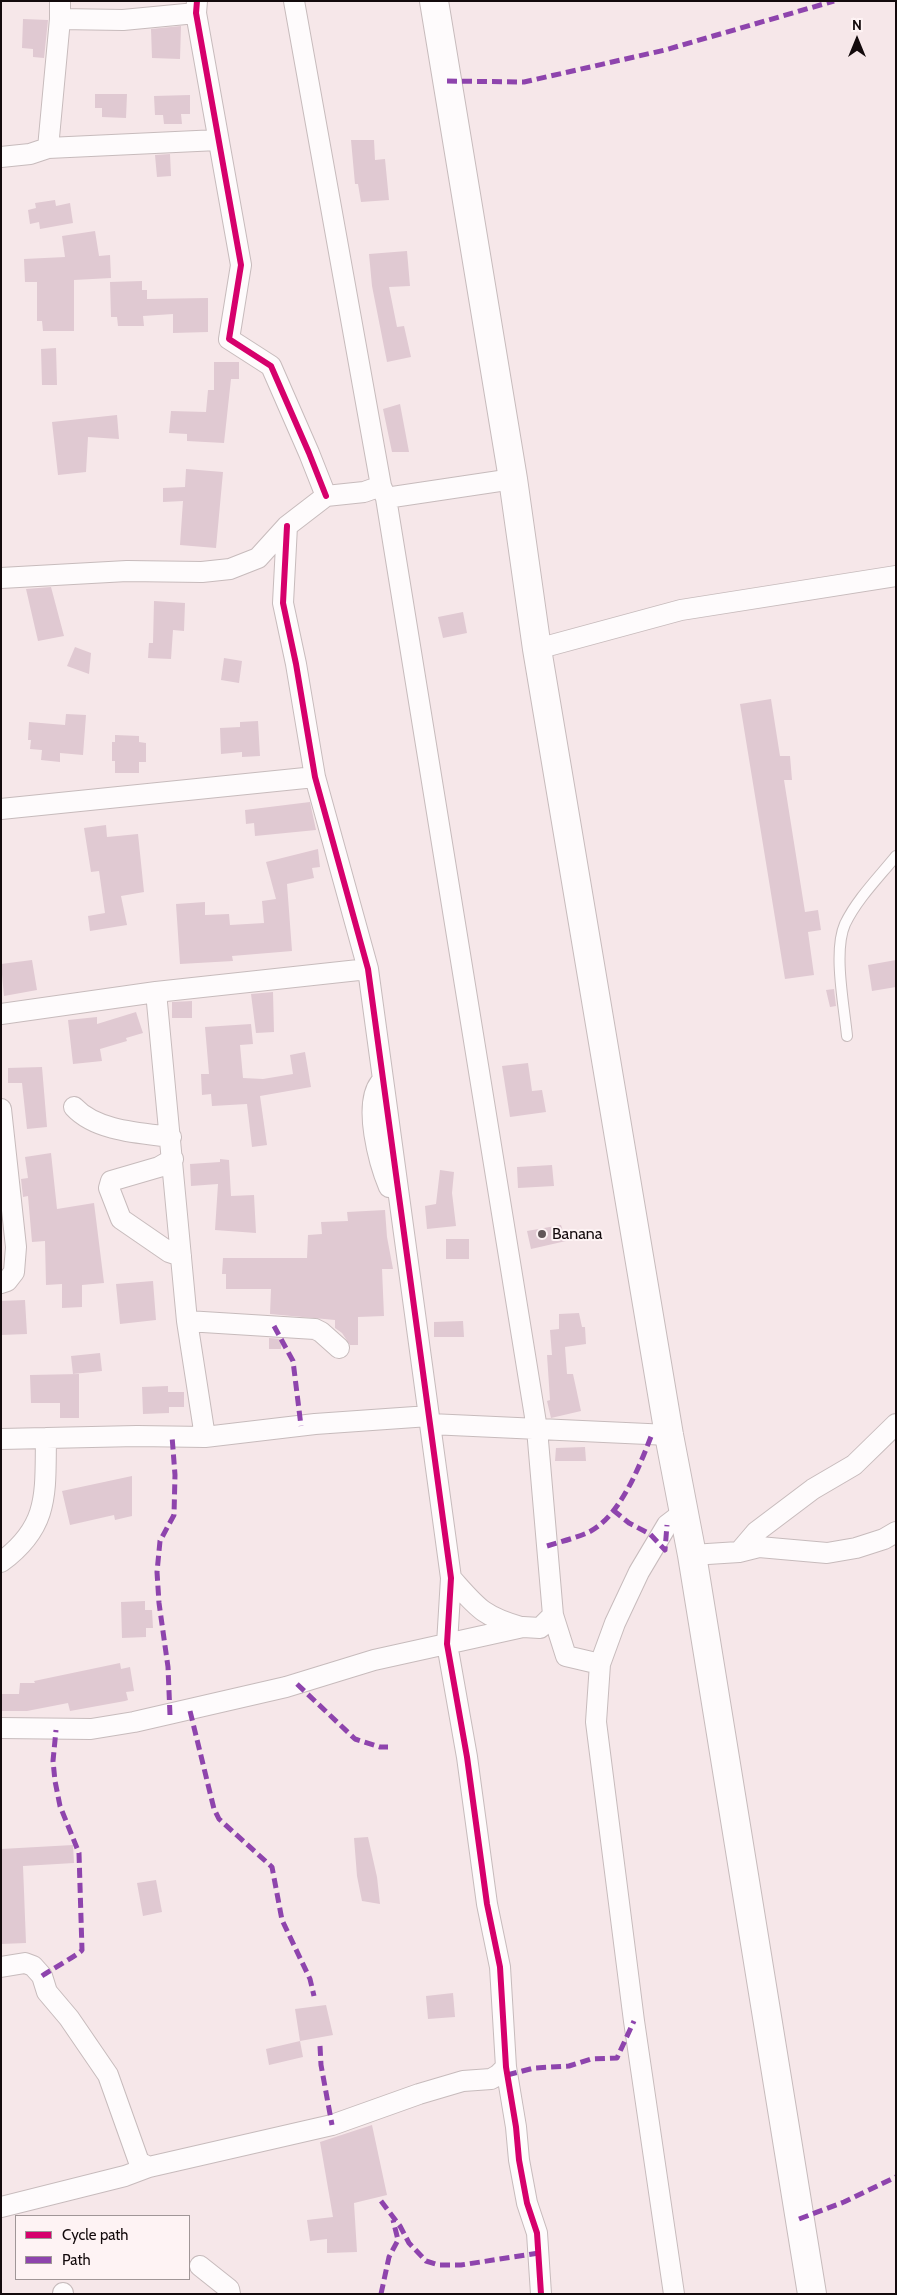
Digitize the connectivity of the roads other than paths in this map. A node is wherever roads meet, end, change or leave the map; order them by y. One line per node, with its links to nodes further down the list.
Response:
1 (294, 1): 9 (street)
2 (434, 1): 8 (highway)
3 (196, 7): 4 (street); 5 (street)
4 (60, 10): 6 (street)
5 (218, 140): 6 (street); 10 (street)
6 (48, 148): 7 (street)
7 (1, 157)
8 (513, 479): 9 (street); 14 (highway)
9 (383, 492): 10 (street); 32 (street)
10 (326, 496): 11 (street)
11 (287, 526): 13 (street); 15 (street)
12 (896, 576): 14 (street)
13 (1, 578)
14 (538, 649): 33 (highway)
15 (315, 777): 16 (street); 18 (street)
16 (1, 809)
17 (896, 856): 21 (lane)
18 (368, 969): 19 (street); 30 (street)
19 (156, 992): 20 (street); 24 (street)
20 (1, 1014)
21 (847, 1036)
22 (74, 1107): 24 (street)
23 (1, 1109): 27 (street)
24 (171, 1137): 25 (street)
25 (173, 1160): 26 (street); 26 (street)
26 (181, 1256): 28 (street)
27 (1, 1283)
28 (187, 1321): 29 (street); 35 (street)
29 (339, 1348)
30 (430, 1420): 32 (street); 35 (street); 42 (street)
31 (896, 1424): 39 (street)
32 (537, 1429): 33 (street); 43 (street)
33 (668, 1435): 37 (highway)
34 (2, 1436): 36 (street)
35 (204, 1436): 36 (street)
36 (46, 1438): 41 (street)
37 (684, 1512): 40 (highway); 46 (street)
38 (896, 1532): 39 (street)
39 (739, 1552): 40 (street)
40 (692, 1555): 58 (highway)
41 (1, 1562)
42 (451, 1578): 44 (street); 45 (street)
43 (553, 1615): 44 (street); 46 (street)
44 (523, 1627): 45 (street)
45 (447, 1644): 47 (street); 49 (street)
46 (600, 1664): 57 (street)
47 (1, 1728)
48 (1, 1967): 52 (street)
49 (506, 2067): 50 (street); 51 (street)
50 (484, 2081): 51 (street); 52 (street)
51 (513, 2107): 56 (street)
52 (149, 2168): 53 (street)
53 (1, 2207)
54 (200, 2266): 55 (street)
55 (230, 2294)
56 (541, 2294)
57 (674, 2294)
58 (812, 2294)

